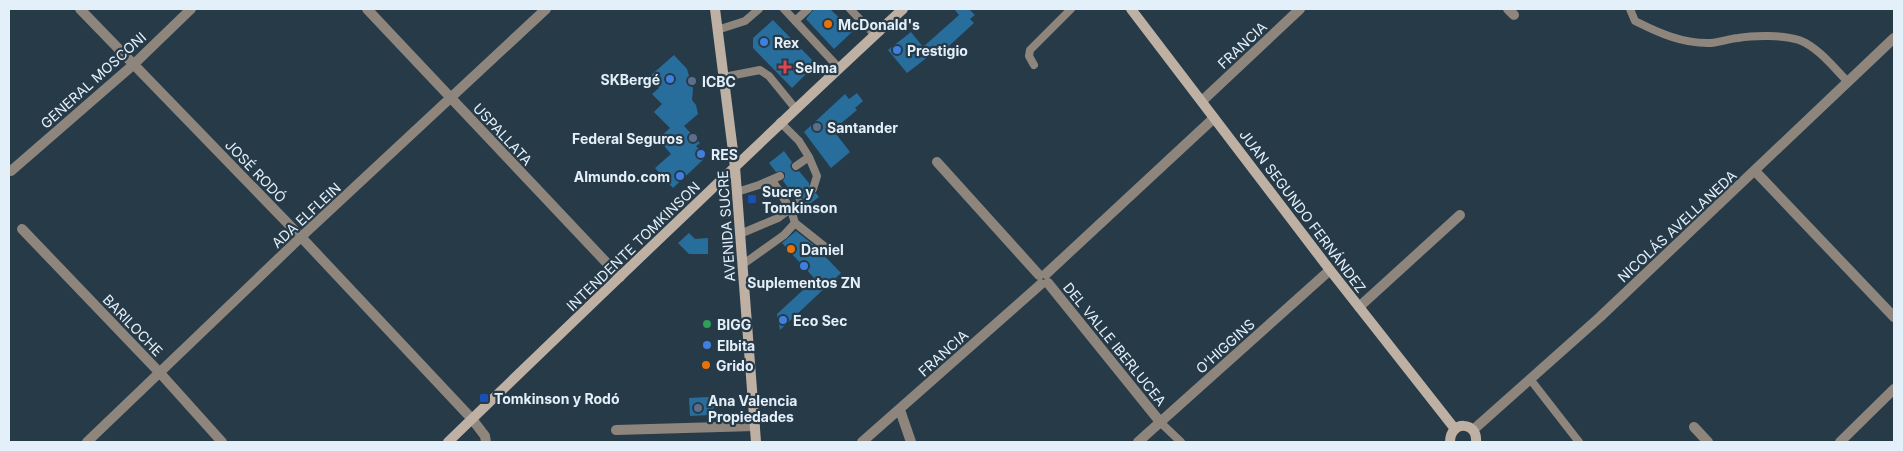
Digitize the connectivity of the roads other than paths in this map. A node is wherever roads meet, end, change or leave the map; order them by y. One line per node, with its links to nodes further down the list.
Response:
1 (80, 9): 20 (street, JOSÉ RODÓ)
2 (191, 9): 20 (street, GENERAL MOSCONI)
3 (367, 9): 24 (street, USPALLATA)
4 (546, 9): 24 (street, ADA ELFLEIN)
5 (715, 9): 16 (main road, AVENIDA SUCRE)
6 (759, 9): 16 (lane)
7 (784, 9): 15 (lane)
8 (808, 9): 15 (lane)
9 (850, 9): 17 (lane)
10 (903, 9): 17 (main road, INTENDENTE TOMKINSON)
11 (1071, 9): 19 (lane)
12 (1131, 9): 25 (main road, JUAN SEGUNDO FERNÁNDEZ)
13 (1300, 9): 25 (street, FRANCIA)
14 (1630, 9): 23 (lane)
15 (795, 21): 21 (lane)
16 (717, 30): 22 (main road, AVENIDA SUCRE)
17 (875, 35): 21 (main road, INTENDENTE TOMKINSON)
18 (1894, 38): 23 (street, NICOLÁS AVELLANEDA)
19 (1034, 64)
20 (133, 65): 33 (street, GENERAL MOSCONI); 45 (street, JOSÉ RODÓ)
21 (839, 68): 26 (main road, INTENDENTE TOMKINSON)
22 (724, 77): 26 (lane); 31 (main road, AVENIDA SUCRE)
23 (1848, 82): 34 (street, NICOLÁS AVELLANEDA)
24 (452, 99): 45 (street, ADA ELFLEIN); 49 (street, USPALLATA)
25 (1202, 101): 27 (main road, JUAN SEGUNDO FERNÁNDEZ)
26 (796, 108): 28 (main road, INTENDENTE TOMKINSON)
27 (1214, 118): 48 (main road, JUAN SEGUNDO FERNÁNDEZ); 50 (street, FRANCIA)
28 (780, 122): 29 (lane); 31 (main road, INTENDENTE TOMKINSON)
29 (809, 157): 32 (lane); 37 (lane)
30 (937, 162): 50 (street, DEL VALLE IBERLUCEA)
31 (735, 166): 38 (main road, AVENIDA SUCRE); 49 (main road, INTENDENTE TOMKINSON)
32 (796, 166)
33 (11, 171)
34 (1755, 171): 52 (street); 54 (street, NICOLÁS AVELLANEDA)
35 (780, 176): 36 (lane)
36 (772, 180): 38 (lane); 40 (lane)
37 (813, 189)
38 (737, 192): 44 (main road, AVENIDA SUCRE)
39 (799, 202): 40 (lane)
40 (791, 210): 42 (lane); 44 (lane)
41 (1460, 215): 51 (street)
42 (795, 223): 46 (lane); 47 (lane)
43 (22, 229): 53 (street, BARILOCHE)
44 (740, 234): 47 (main road, AVENIDA SUCRE)
45 (302, 237): 53 (street, ADA ELFLEIN); 57 (street, JOSÉ RODÓ)
46 (829, 250)
47 (742, 265): 59 (main road, AVENIDA SUCRE)
48 (1330, 270): 51 (main road, JUAN SEGUNDO FERNÁNDEZ); 58 (street, O'HIGGINS)
49 (620, 277): 57 (main road, INTENDENTE TOMKINSON)
50 (1043, 279): 56 (street, FRANCIA); 58 (street, DEL VALLE IBERLUCEA)
51 (1359, 307): 61 (main road, JUAN SEGUNDO FERNÁNDEZ)
52 (1894, 317)
53 (160, 373): 64 (street, ADA ELFLEIN); 65 (street, BARILOCHE)
54 (1530, 379): 63 (street, NICOLÁS AVELLANEDA); 75 (lane)
55 (1894, 389): 77 (street)
56 (900, 410): 69 (street, FRANCIA); 70 (street)
57 (472, 419): 66 (main road, INTENDENTE TOMKINSON); 67 (street, JOSÉ RODÓ)
58 (1161, 423): 71 (street, O'HIGGINS); 72 (lane)
59 (755, 426): 62 (street); 68 (main road, AVENIDA SUCRE)
60 (1694, 427): 76 (street)
61 (1455, 429): 63 (main road); 73 (main road)
62 (616, 430)
63 (1473, 430): 74 (main road)
64 (87, 442)
65 (222, 442)
66 (448, 442)
67 (486, 442)
68 (756, 442)
69 (862, 442)
70 (911, 442)
71 (1138, 442)
72 (1181, 442)
73 (1450, 442)
74 (1476, 442)
75 (1579, 442)
76 (1708, 442)
77 (1840, 442)

